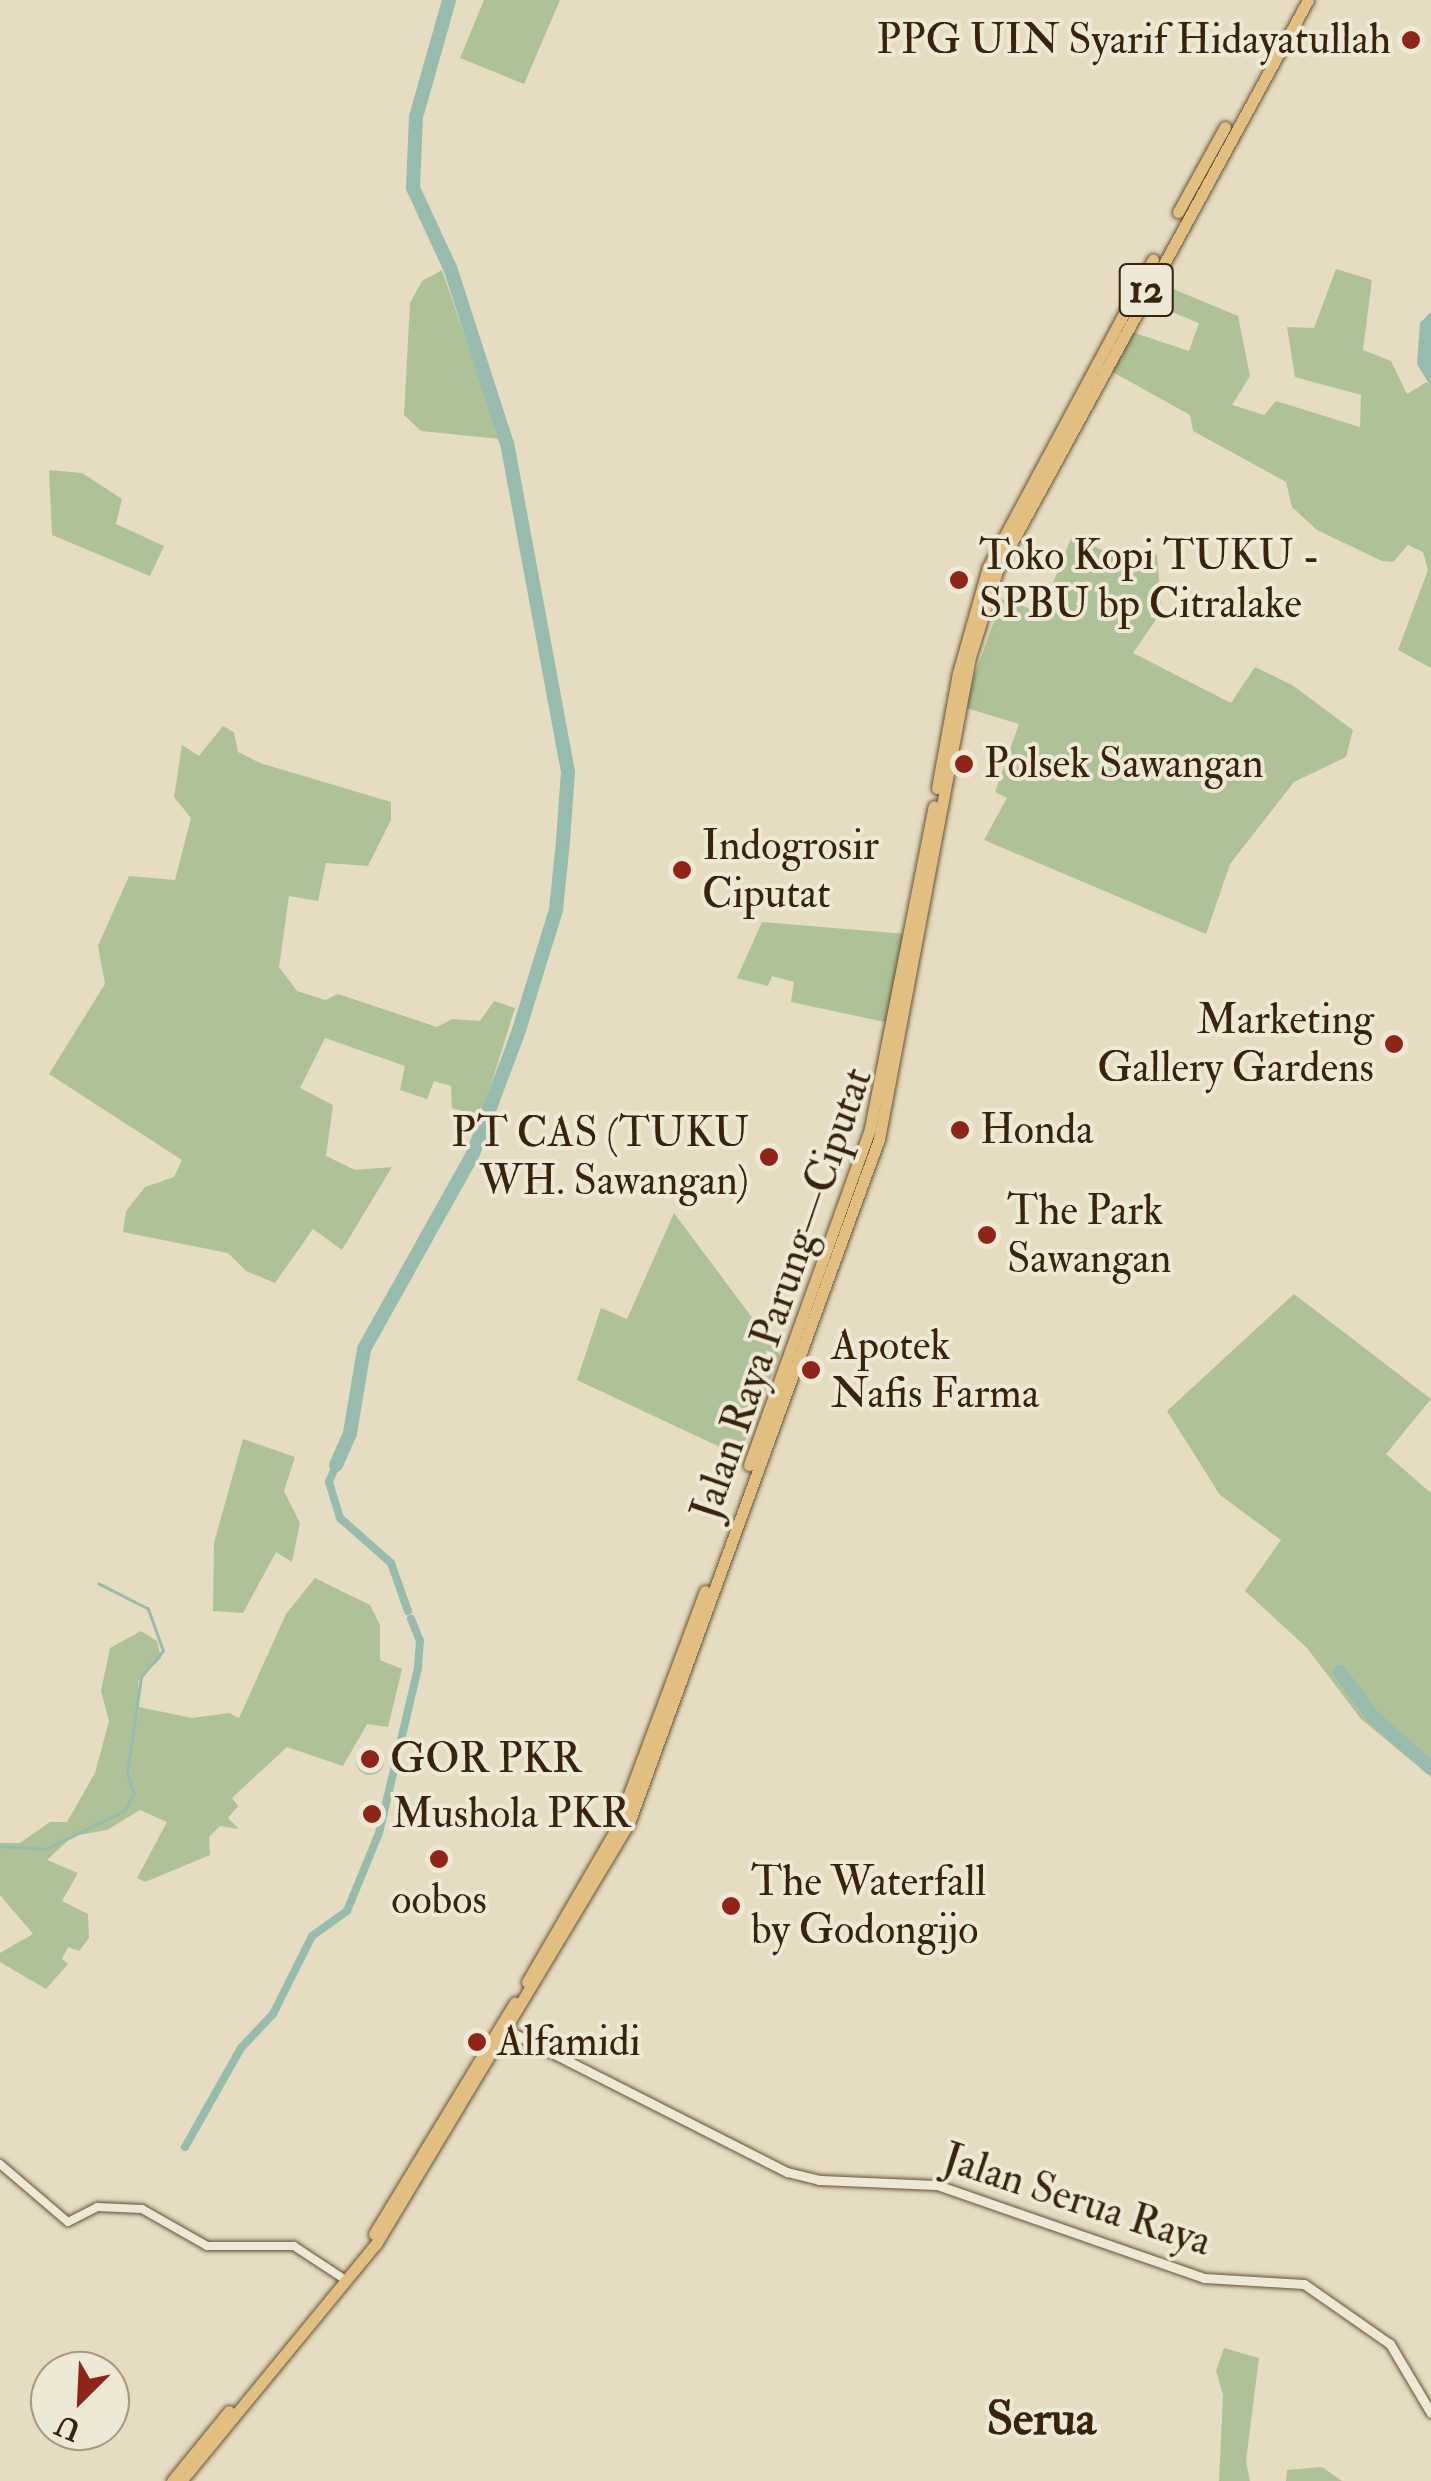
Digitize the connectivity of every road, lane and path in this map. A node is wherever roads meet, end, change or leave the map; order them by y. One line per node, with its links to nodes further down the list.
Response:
1 (1305, 0): 2 (highway, Jalan Raya Parung—Ciputat / 12)
2 (503, 2029): 4 (highway, Jalan Raya Parung—Ciputat / 12); 5 (main road, Jalan Serua Raya); 7 (highway, Jalan Raya Parung—Ciputat / 12)
3 (0, 2164): 4 (street)
4 (341, 2276): 6 (highway, Jalan Raya Parung—Ciputat / 12)
5 (1431, 2413)
6 (172, 2481)
7 (180, 2481)

